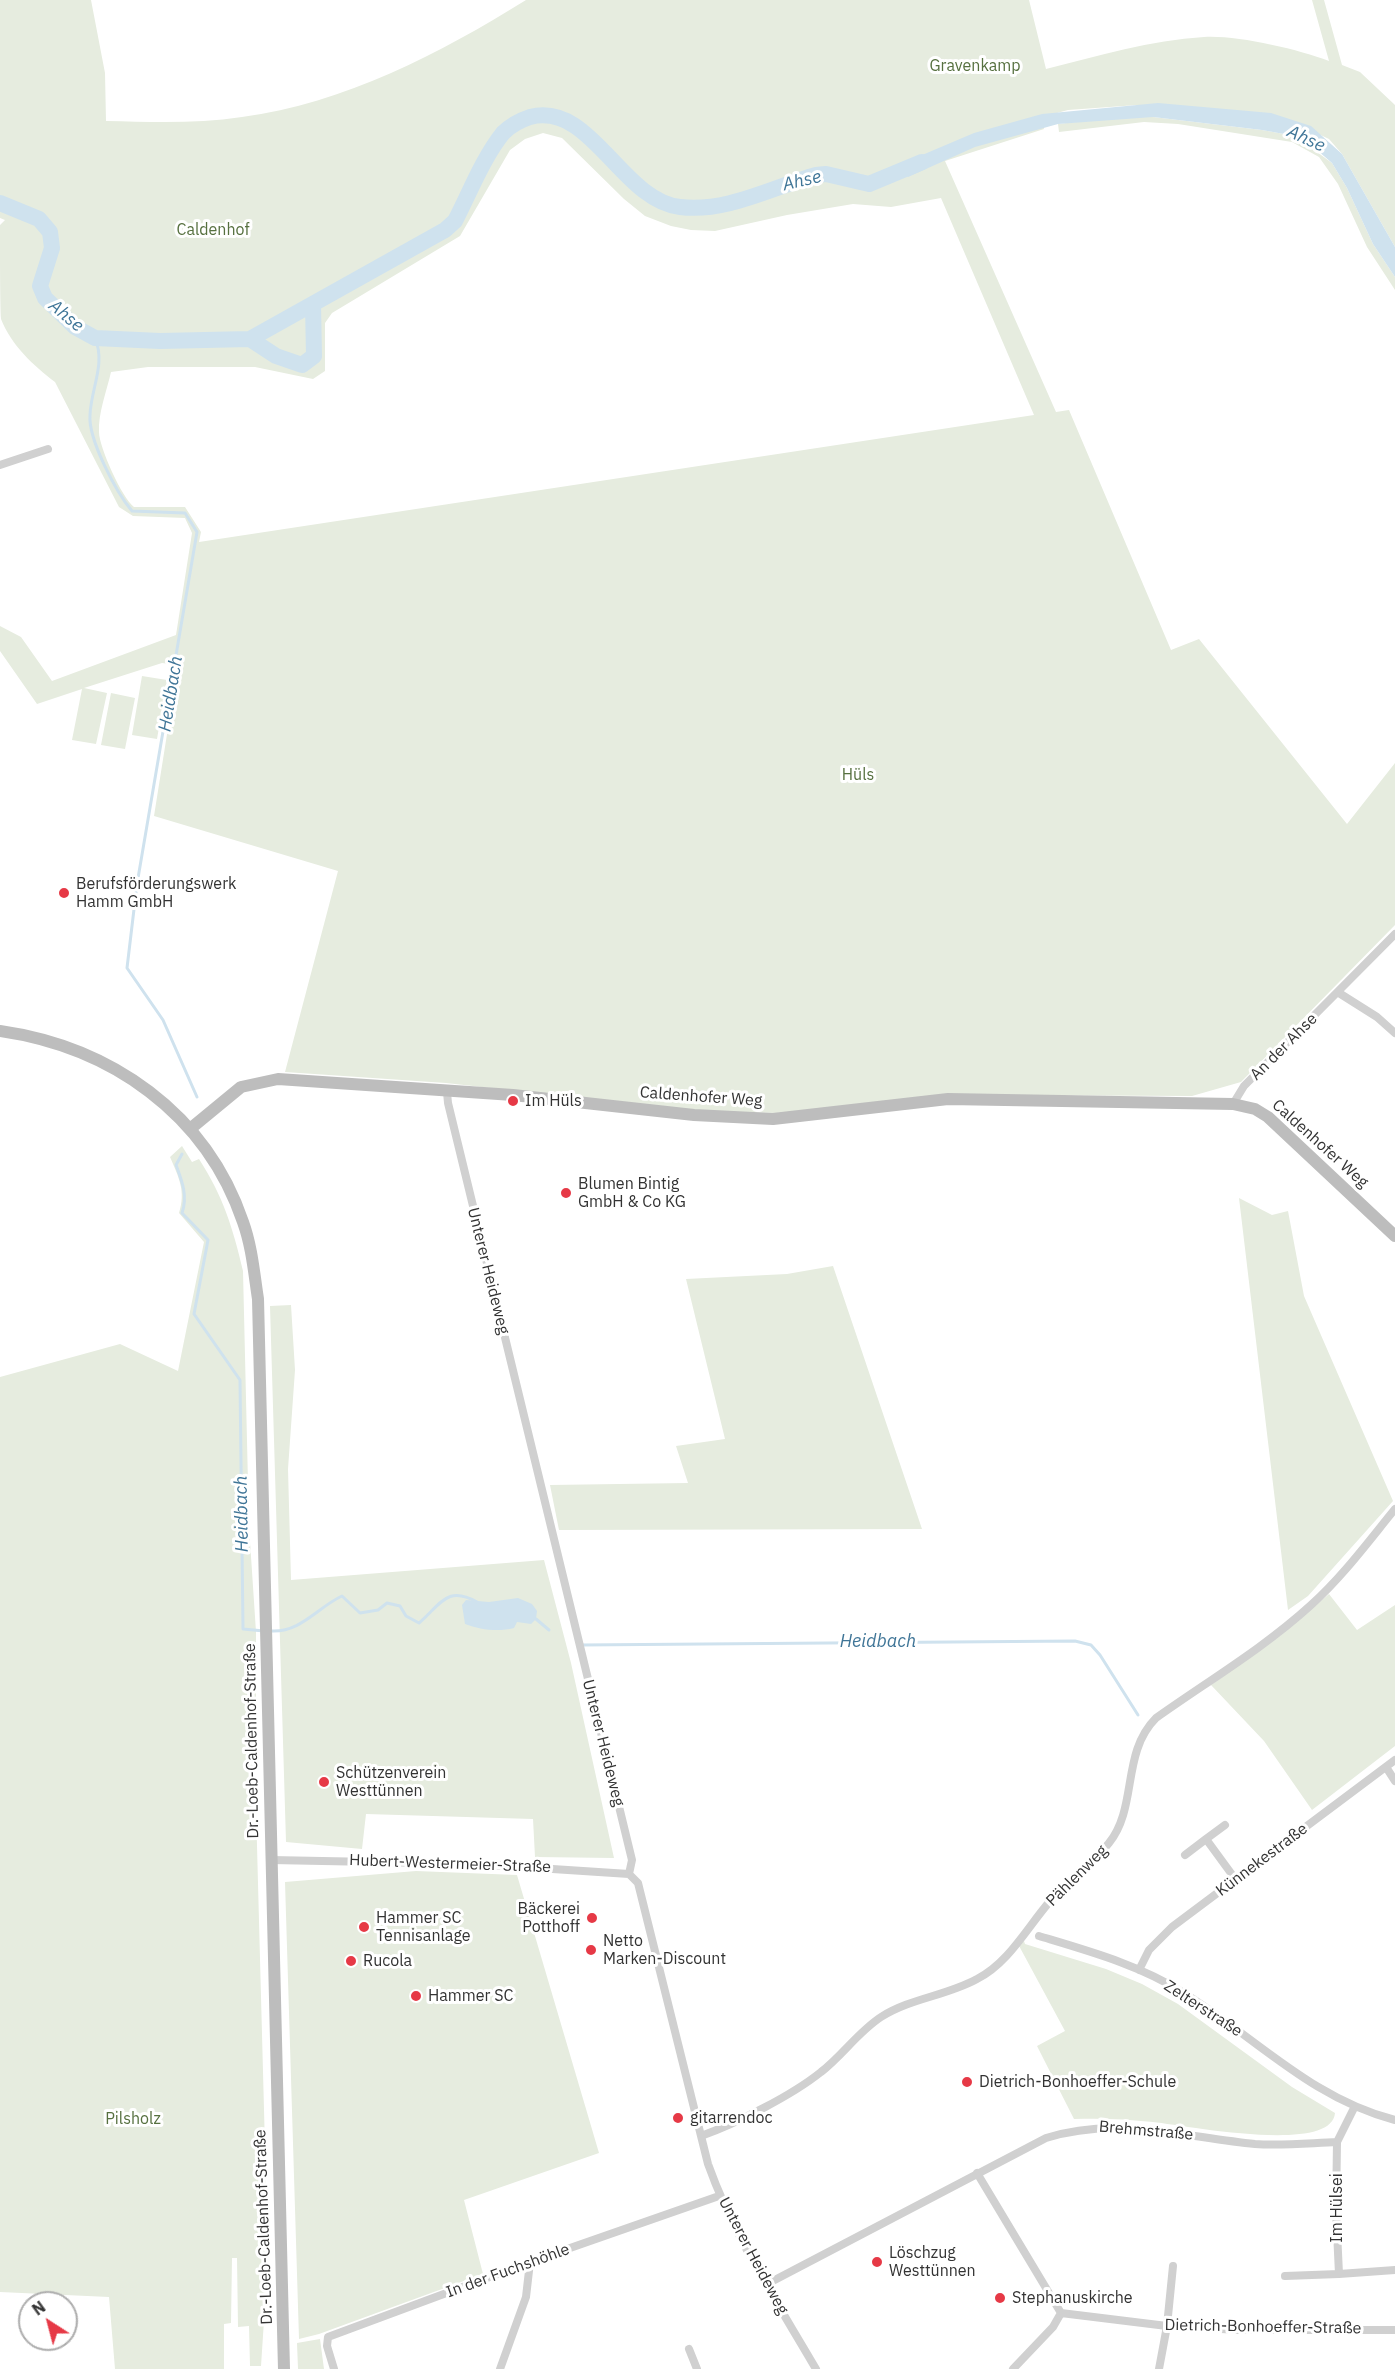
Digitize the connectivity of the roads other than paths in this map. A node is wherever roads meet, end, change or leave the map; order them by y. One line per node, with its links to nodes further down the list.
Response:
1 (48, 448): 2 (street)
2 (0, 465)
3 (1395, 934): 4 (street, An der Ahse)
4 (1338, 993): 6 (street); 8 (street, An der Ahse)
5 (0, 1031): 9 (main road)
6 (1395, 1033)
7 (447, 1092): 8 (main road, Caldenhofer Weg); 9 (main road, Caldenhofer Weg); 19 (street, Unterer Heideweg)
8 (1233, 1104): 10 (main road, Caldenhofer Weg)
9 (190, 1129): 18 (main road, Dr.-Loeb-Caldenhof-Straße)
10 (1395, 1236)
11 (1395, 1509): 25 (street, Pählenweg)
12 (1395, 1761): 13 (street, Künnekestraße)
13 (1386, 1767): 14 (street); 20 (street, Künnekestraße)
14 (1395, 1781)
15 (1225, 1825): 16 (street)
16 (1206, 1839): 17 (street); 20 (street)
17 (1185, 1855)
18 (271, 1860): 19 (street, Hubert-Westermeier-Straße); 39 (main road, Dr.-Loeb-Caldenhof-Straße)
19 (629, 1874): 25 (street, Unterer Heideweg)
20 (1236, 1880): 22 (street, Künnekestraße)
21 (1039, 1936): 22 (street, Zelterstraße)
22 (1139, 1970): 23 (street, Zelterstraße)
23 (1354, 2108): 24 (street); 26 (street)
24 (1395, 2121)
25 (701, 2136): 28 (street, Unterer Heideweg)
26 (1338, 2142): 27 (street, Brehmstraße); 32 (street, Im Hülsei)
27 (977, 2174): 34 (street, Brehmstraße); 35 (street)
28 (719, 2196): 29 (street, In der Fuchshöhle); 34 (street, Unterer Heideweg)
29 (530, 2262): 40 (street, In der Fuchshöhle); 41 (street)
30 (1173, 2266): 36 (street)
31 (1395, 2270): 32 (street)
32 (1339, 2274): 33 (street)
33 (1285, 2276)
34 (767, 2284): 43 (street, Unterer Heideweg)
35 (1061, 2313): 36 (street, Dietrich-Bonhoeffer-Straße); 44 (street)
36 (1167, 2326): 37 (street, Dietrich-Bonhoeffer-Straße); 45 (street)
37 (1395, 2330)
38 (689, 2349): 42 (street)
39 (284, 2369)
40 (334, 2369)
41 (500, 2369)
42 (697, 2369)
43 (816, 2369)
44 (1013, 2369)
45 (1159, 2369)

